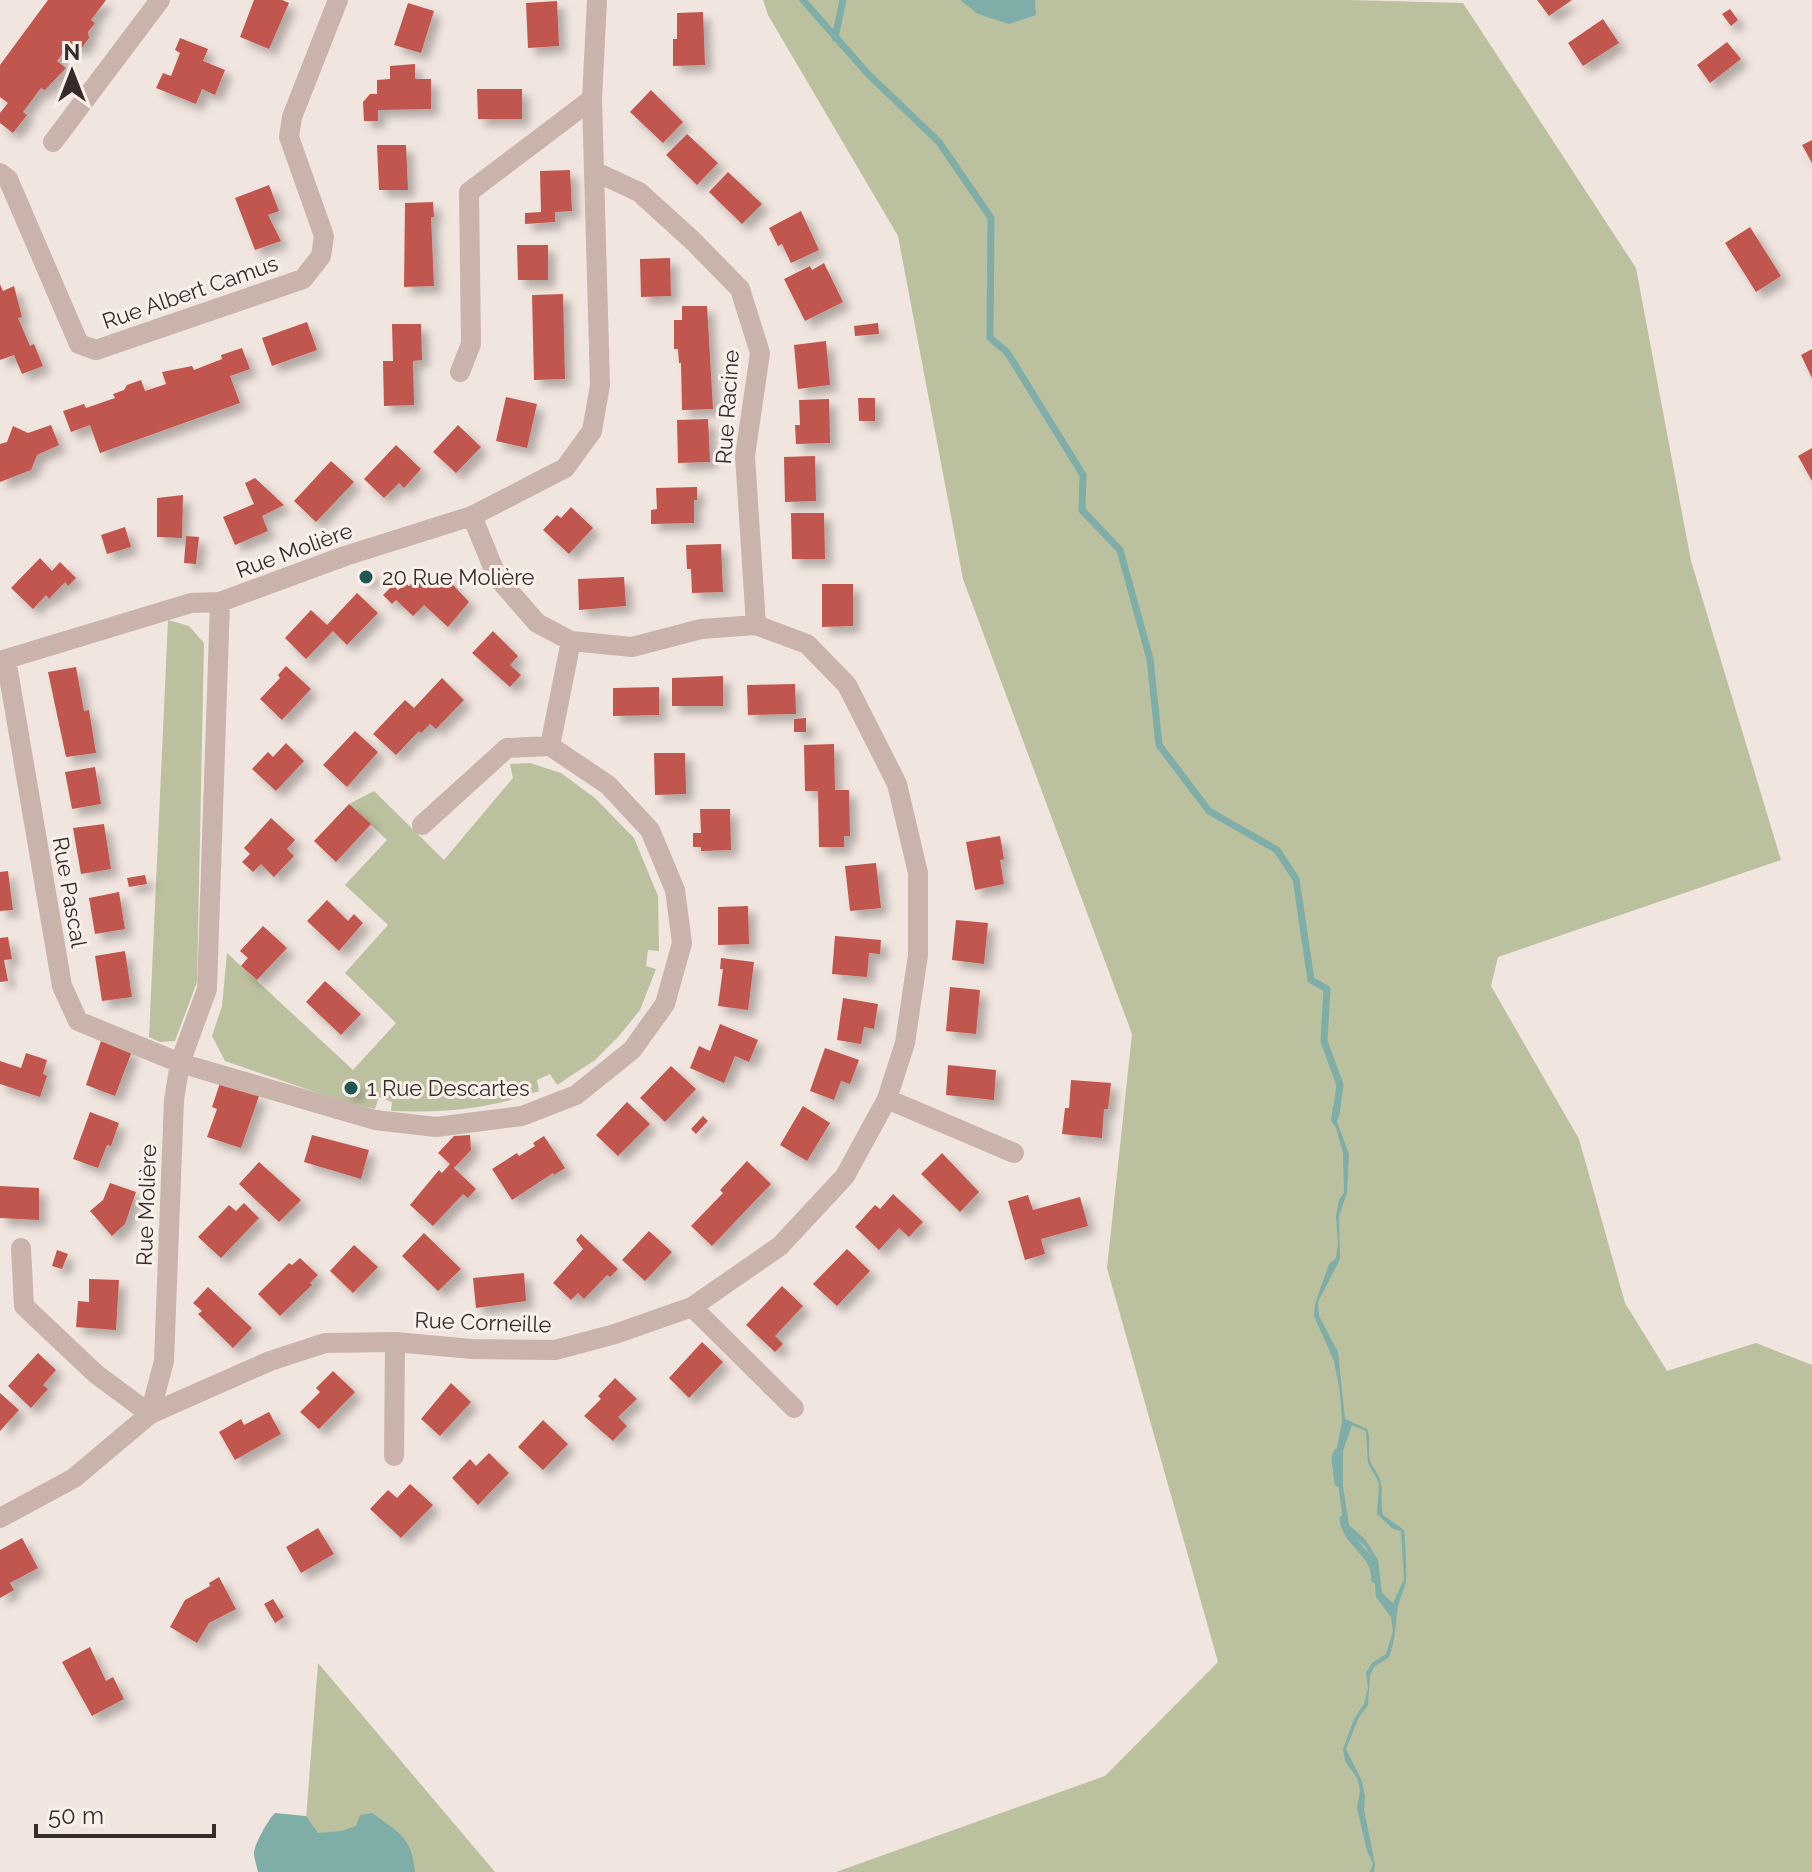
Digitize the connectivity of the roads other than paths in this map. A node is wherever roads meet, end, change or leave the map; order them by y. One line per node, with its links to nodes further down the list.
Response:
1 (160, 0): 5 (street)
2 (338, 0): 7 (street, Rue Albert Camus)
3 (597, 0): 4 (street, Rue Molière)
4 (592, 99): 6 (street, Rue Molière); 8 (street)
5 (53, 142)
6 (594, 171): 9 (street, Rue Molière); 11 (street, Rue Racine)
7 (0, 173)
8 (460, 372)
9 (472, 516): 10 (street, Rue Molière); 12 (street, Rue Corneille)
10 (220, 602): 13 (street); 16 (street, Rue Molière)
11 (756, 625): 12 (street, Rue Corneille); 17 (street, Rue Corneille)
12 (571, 641): 14 (street)
13 (3, 660): 16 (street, Rue Pascal)
14 (550, 746): 15 (street); 16 (street, Rue Pascal)
15 (422, 825)
16 (180, 1063): 23 (street, Rue Molière)
17 (887, 1099): 18 (street); 20 (street, Rue Corneille)
18 (1014, 1153)
19 (21, 1248): 23 (street)
20 (692, 1307): 21 (street, Rue Corneille); 22 (street)
21 (395, 1342): 23 (street, Rue Corneille); 24 (street)
22 (794, 1408)
23 (150, 1414): 25 (street, Rue Corneille)
24 (394, 1456)
25 (0, 1518)

